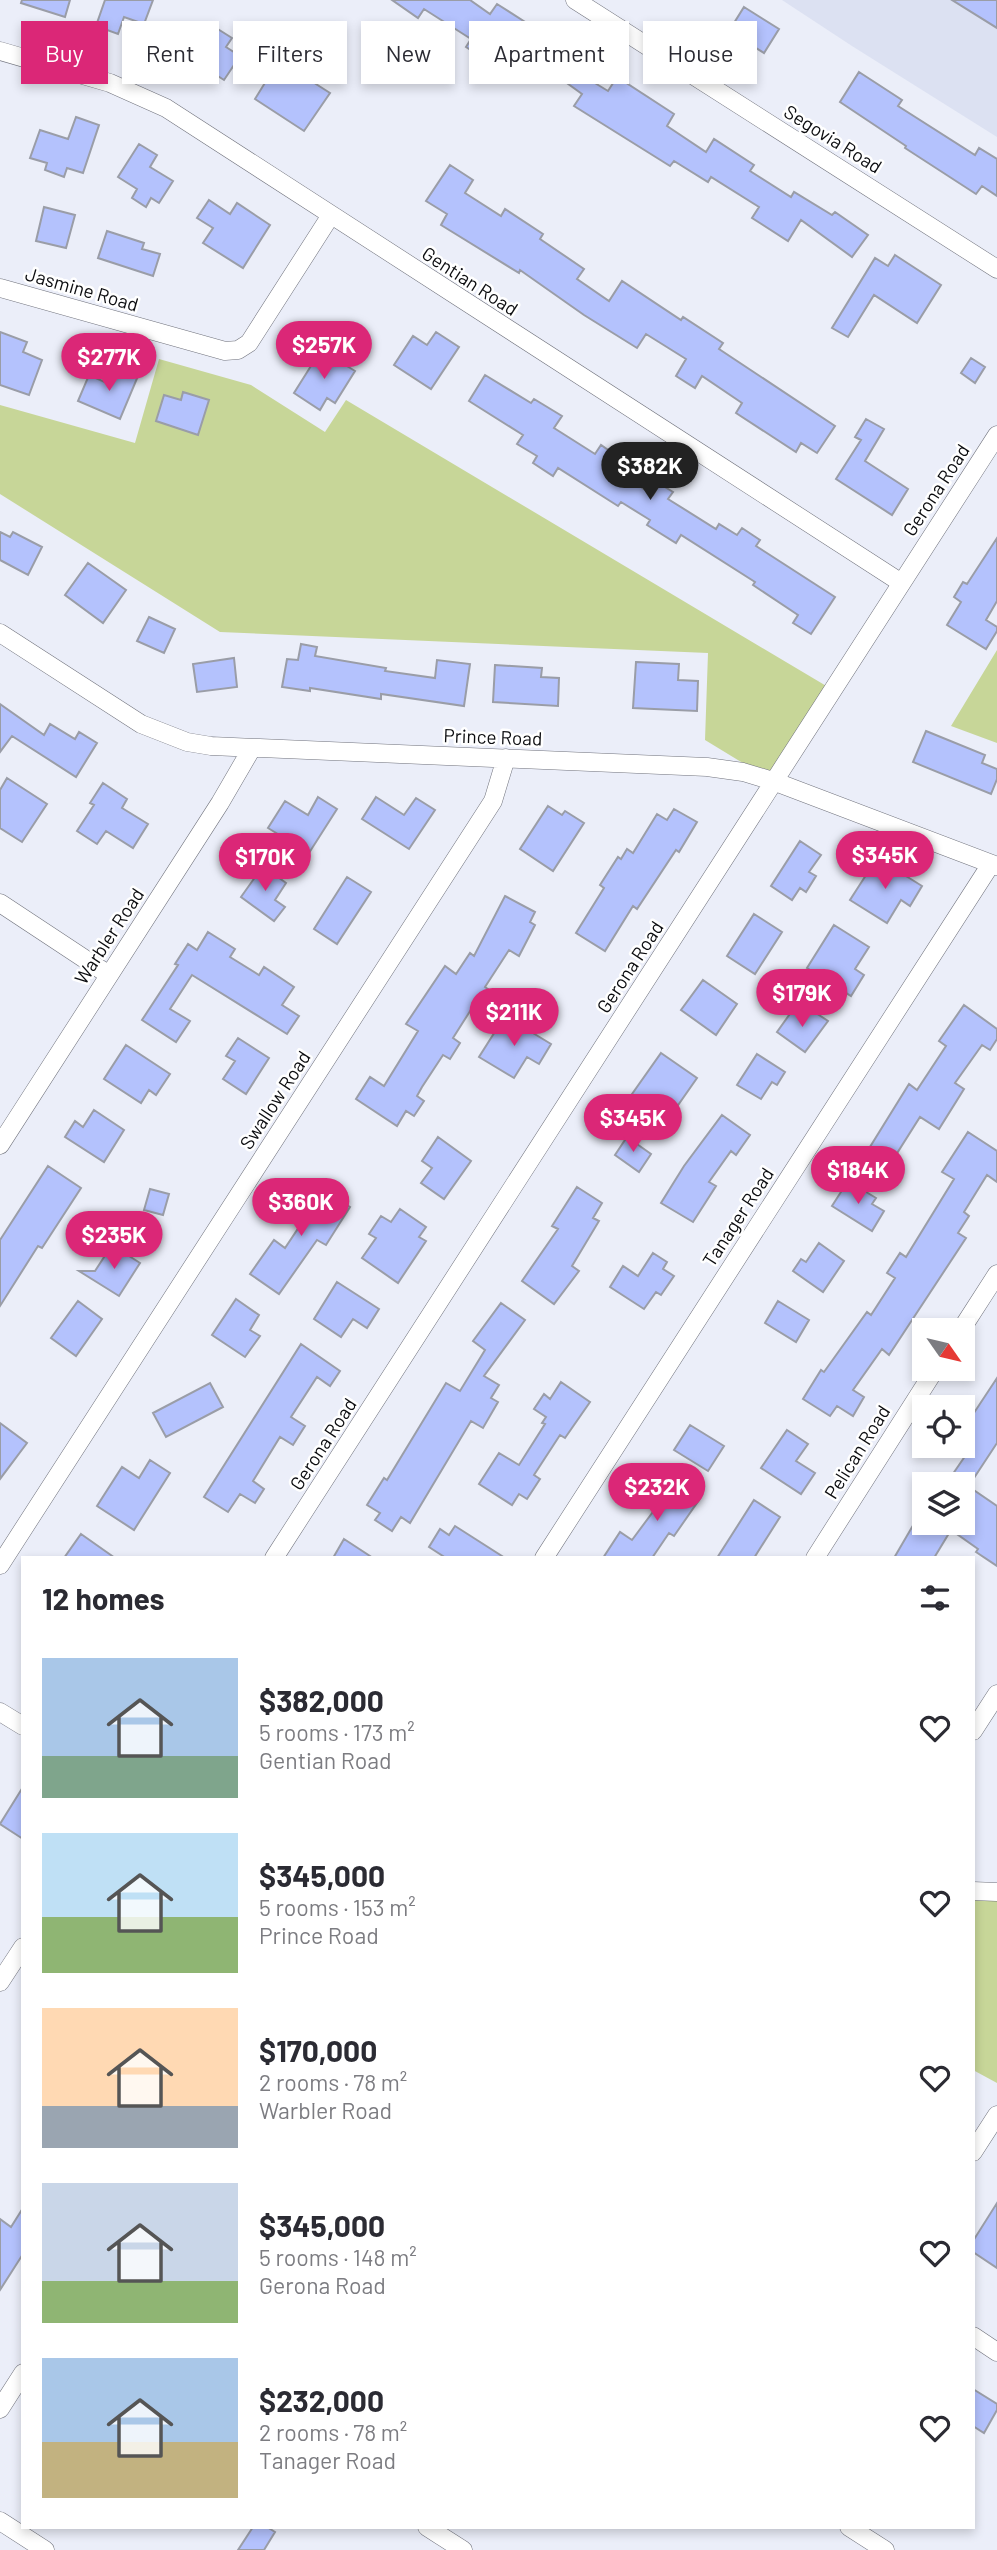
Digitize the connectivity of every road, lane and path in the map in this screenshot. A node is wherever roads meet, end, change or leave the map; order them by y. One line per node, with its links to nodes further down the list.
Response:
1 (575, 0): 4 (street, Segovia Road)
2 (0, 51): 3 (street, Gentian Road)
3 (331, 215): 5 (street, Jasmine Road); 7 (street, Gentian Road)
4 (997, 269)
5 (0, 288)
6 (997, 435): 7 (street, Gerona Road)
7 (900, 582): 11 (street, Gerona Road)
8 (0, 633): 9 (street, Prince Road)
9 (252, 748): 10 (street, Prince Road); 14 (street, Warbler Road)
10 (506, 758): 11 (street, Prince Road); 22 (street, Swallow Road)
11 (773, 781): 12 (street, Prince Road); 19 (street, Gerona Road)
12 (994, 865): 20 (street, Tanager Road)
13 (0, 903): 14 (street)
14 (109, 975): 15 (street, Warbler Road)
15 (0, 1145)
16 (997, 1274): 17 (street)
17 (969, 1318)
18 (928, 1381): 21 (street, Pelican Road)
19 (275, 1556)
20 (545, 1556)
21 (816, 1556)
22 (0, 1565)
23 (997, 1694): 26 (street)
24 (0, 1712): 25 (street)
25 (21, 1725)
26 (975, 1728)
27 (975, 1891): 28 (street)
28 (997, 1892)
29 (21, 1950): 30 (street)
30 (0, 1982)
31 (997, 2115): 32 (street)
32 (975, 2149)
33 (975, 2337): 34 (street)
34 (997, 2351)
35 (21, 2376): 36 (street)
36 (0, 2409)
37 (0, 2521): 40 (street)
38 (430, 2529): 41 (street)
39 (852, 2529): 42 (street)
40 (45, 2550)
41 (463, 2550)
42 (885, 2550)

